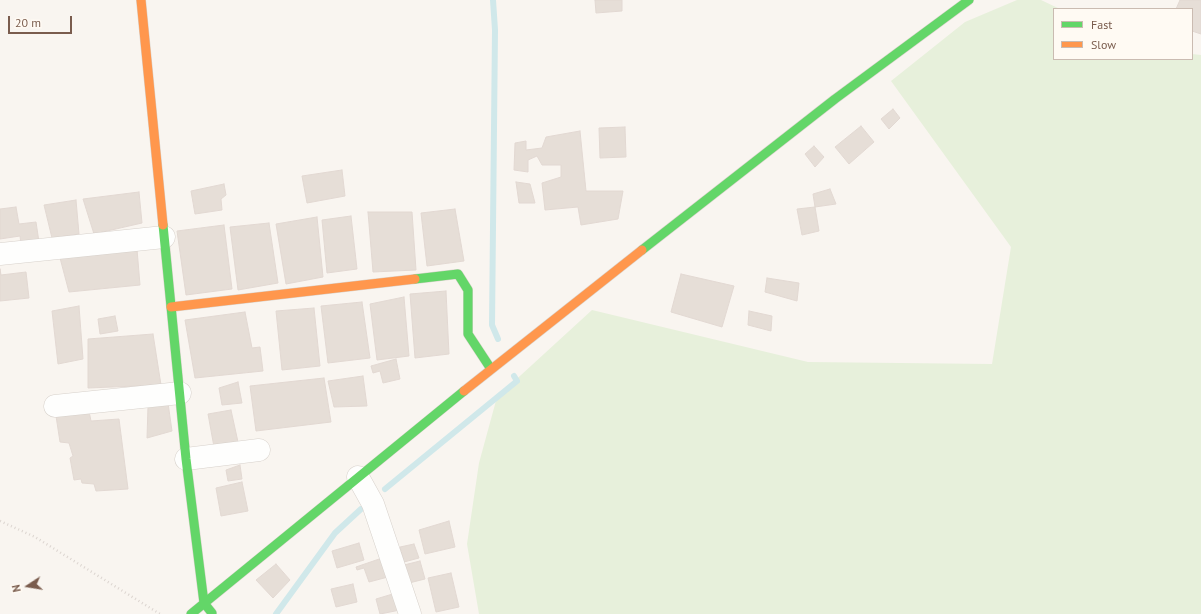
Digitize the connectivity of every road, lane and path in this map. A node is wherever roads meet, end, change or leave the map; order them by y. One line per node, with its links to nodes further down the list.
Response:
1 (141, 0): 3 (street)
2 (968, 0): 6 (street)
3 (164, 237): 4 (street); 5 (street)
4 (0, 254)
5 (171, 307): 6 (street); 7 (street)
6 (492, 369): 11 (street)
7 (180, 393): 8 (street); 10 (street)
8 (55, 406)
9 (259, 450): 10 (street)
10 (186, 459): 13 (street)
11 (358, 477): 13 (street); 17 (street)
12 (0, 521): 14 (path)
13 (204, 603): 15 (street); 16 (street)
14 (160, 614)
15 (191, 614)
16 (213, 614)
17 (410, 614)

